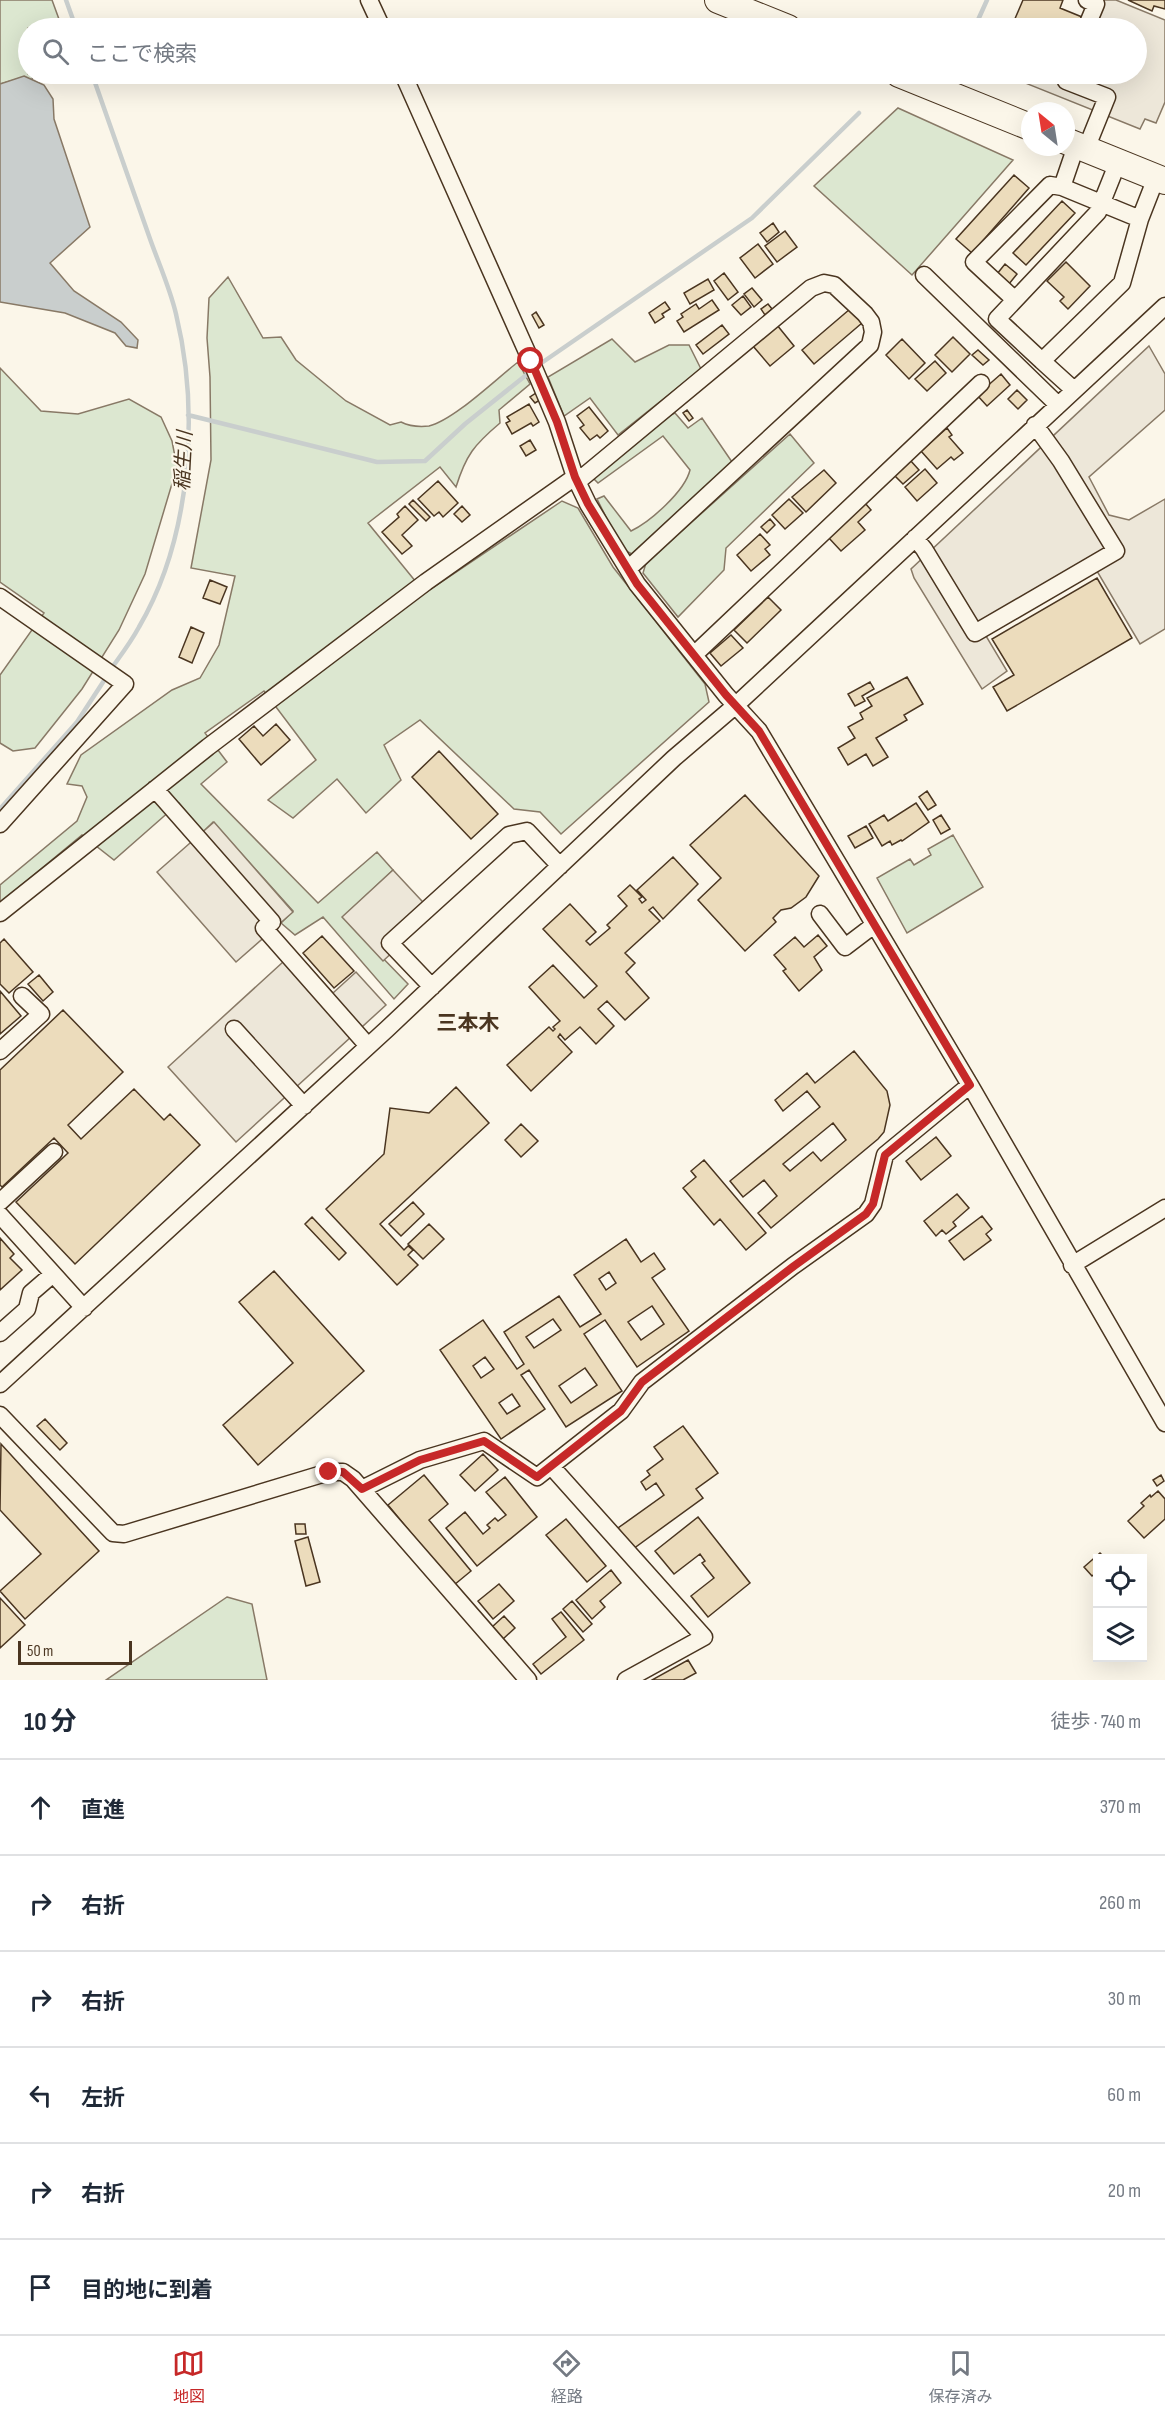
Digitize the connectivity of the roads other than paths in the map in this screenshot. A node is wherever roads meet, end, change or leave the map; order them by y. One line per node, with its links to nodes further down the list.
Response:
1 (369, 0): 4 (street)
2 (718, 0): 5 (highway)
3 (1087, 0): 6 (street)
4 (377, 18)
5 (763, 18)
6 (1090, 18)
7 (407, 84): 25 (street)
8 (924, 84): 10 (highway)
9 (1074, 84): 11 (street)
10 (1021, 123)
11 (1076, 145): 12 (highway); 14 (street)
12 (1118, 162): 13 (highway); 15 (street)
13 (1160, 180): 16 (street)
14 (1062, 187): 15 (street); 18 (street)
15 (1101, 202): 16 (street); 18 (street)
16 (1140, 219): 20 (street)
17 (924, 275): 23 (street)
18 (1015, 300): 20 (street)
19 (1165, 306): 22 (street)
20 (1042, 361): 22 (street)
21 (981, 382): 29 (street)
22 (1074, 390): 23 (street)
23 (1059, 405): 24 (street)
24 (1035, 425): 26 (street); 26 (street)
25 (576, 480): 27 (street); 27 (street); 31 (street)
26 (915, 538): 30 (street)
27 (628, 569): 29 (street)
28 (0, 597): 32 (street)
29 (695, 654): 30 (street)
30 (736, 705): 33 (street); 36 (street)
31 (154, 789): 34 (street); 40 (street)
32 (0, 824)
33 (560, 866): 37 (street); 37 (street)
34 (0, 913)
35 (820, 914): 36 (street)
36 (874, 925): 42 (street)
37 (432, 987): 40 (street)
38 (22, 996): 41 (street)
39 (234, 1029): 43 (street)
40 (368, 1046): 43 (street)
41 (0, 1051)
42 (970, 1085): 48 (street); 55 (street)
43 (304, 1106): 50 (street)
44 (54, 1152): 45 (street)
45 (0, 1202)
46 (1165, 1208): 48 (street)
47 (0, 1215): 49 (street)
48 (1072, 1265): 54 (street)
49 (53, 1274): 50 (street); 51 (street)
50 (84, 1308): 52 (street)
51 (0, 1333)
52 (0, 1384)
53 (0, 1415): 56 (street)
54 (1165, 1423)
55 (551, 1467): 56 (street); 58 (street)
56 (362, 1489): 57 (street)
57 (528, 1680)
58 (626, 1680)

